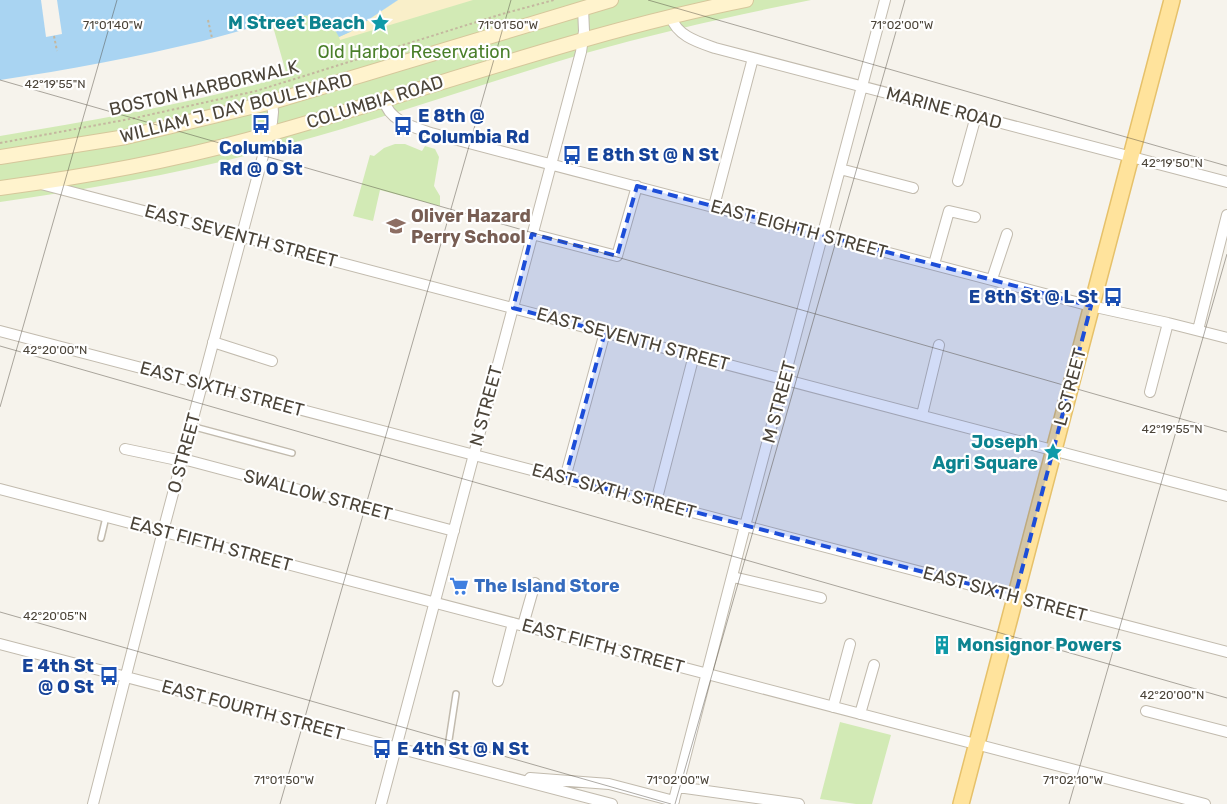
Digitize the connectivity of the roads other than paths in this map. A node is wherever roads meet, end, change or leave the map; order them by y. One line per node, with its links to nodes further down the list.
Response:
1 (611, 0): 5 (main road, WILLIAM J. DAY BOULEVARD)
2 (746, 0): 6 (main road, COLUMBIA ROAD)
3 (885, 0): 9 (street, M STREET)
4 (1172, 0): 15 (main road, L STREET)
5 (583, 8): 7 (street, N STREET); 11 (main road, WILLIAM J. DAY BOULEVARD)
6 (671, 18): 7 (main road, COLUMBIA ROAD); 8 (street, MARINE ROAD)
7 (583, 39): 10 (main road, COLUMBIA ROAD); 16 (street, N STREET)
8 (753, 58): 9 (street, MARINE ROAD); 24 (street)
9 (862, 86): 12 (street, MARINE ROAD); 17 (street, M STREET)
10 (384, 100): 13 (main road, COLUMBIA ROAD); 16 (street, EAST EIGHTH STREET)
11 (272, 102): 13 (street, O STREET); 14 (main road, WILLIAM J. DAY BOULEVARD)
12 (976, 116): 15 (street, MARINE ROAD); 18 (street)
13 (269, 134): 20 (main road, COLUMBIA ROAD); 30 (street, O STREET)
14 (0, 157)
15 (1131, 157): 19 (street, MARINE ROAD); 33 (main road, L STREET)
16 (550, 164): 21 (street, EAST EIGHTH STREET); 27 (street, N STREET)
17 (840, 169): 23 (street); 29 (street, M STREET)
18 (958, 182)
19 (1227, 182)
20 (38, 183): 22 (main road, COLUMBIA ROAD); 30 (street, EAST SEVENTH STREET)
21 (637, 186): 24 (street, EAST EIGHTH STREET); 27 (street)
22 (0, 188)
23 (913, 188)
24 (714, 206): 29 (street, EAST EIGHTH STREET)
25 (1227, 215): 36 (street)
26 (975, 217): 31 (street)
27 (532, 234): 34 (street, N STREET)
28 (1007, 234): 32 (street)
29 (823, 235): 31 (street, EAST EIGHTH STREET); 44 (street, M STREET)
30 (241, 236): 34 (street, EAST SEVENTH STREET); 40 (street, O STREET)
31 (934, 264): 32 (street, EAST EIGHTH STREET)
32 (992, 280): 33 (street, EAST EIGHTH STREET)
33 (1092, 306): 35 (street, EAST EIGHTH STREET); 50 (main road, L STREET)
34 (513, 308): 38 (street, EAST SEVENTH STREET); 52 (street, N STREET)
35 (1168, 323): 36 (street, EAST EIGHTH STREET); 46 (street)
36 (1198, 330): 39 (street, EAST EIGHTH STREET)
37 (0, 331): 45 (street, EAST SIXTH STREET)
38 (605, 332): 42 (street, EAST SEVENTH STREET); 54 (street)
39 (1227, 338)
40 (213, 342): 43 (street); 45 (street, O STREET)
41 (939, 345): 47 (street)
42 (694, 355): 44 (street, EAST SEVENTH STREET); 57 (street)
43 (272, 361)
44 (785, 379): 47 (street, EAST SEVENTH STREET); 59 (street, M STREET)
45 (202, 384): 48 (street, O STREET); 52 (street, EAST SIXTH STREET)
46 (1150, 392)
47 (922, 415): 50 (street, EAST SEVENTH STREET)
48 (191, 426): 51 (lane); 53 (street, O STREET)
49 (125, 449): 53 (street, SWALLOW STREET)
50 (1054, 450): 56 (street, EAST SEVENTH STREET); 65 (main road, L STREET)
51 (292, 452)
52 (473, 454): 54 (street, EAST SIXTH STREET); 61 (street, N STREET)
53 (182, 460): 60 (street, O STREET); 61 (street, SWALLOW STREET)
54 (565, 478): 57 (street, EAST SIXTH STREET)
55 (0, 489): 58 (street, EAST FIFTH STREET)
56 (1227, 496)
57 (656, 502): 59 (street, EAST SIXTH STREET)
58 (106, 516): 60 (street, EAST FIFTH STREET); 62 (lane)
59 (745, 526): 63 (street, M STREET); 65 (street, EAST SIXTH STREET)
60 (163, 531): 67 (street, EAST FIFTH STREET); 75 (street, O STREET)
61 (454, 531): 67 (street, N STREET)
62 (100, 538)
63 (733, 577): 66 (street); 74 (street, M STREET)
64 (535, 583): 69 (street)
65 (1014, 596): 72 (street, EAST SIXTH STREET); 82 (main road, L STREET)
66 (821, 598)
67 (434, 602): 68 (street, EAST FIFTH STREET); 83 (street, N STREET)
68 (513, 623): 69 (street, EAST FIFTH STREET); 76 (street)
69 (523, 625): 74 (street, EAST FIFTH STREET)
70 (0, 644): 75 (street, EAST FOURTH STREET)
71 (850, 644): 78 (street)
72 (1227, 652)
73 (874, 665): 80 (street)
74 (707, 674): 78 (street, EAST FIFTH STREET); 86 (street, M STREET)
75 (126, 677): 83 (street, EAST FOURTH STREET); 88 (street, O STREET)
76 (498, 681)
77 (456, 694): 84 (lane)
78 (833, 707): 80 (street, EAST FIFTH STREET)
79 (1146, 710): 81 (street)
80 (860, 714): 82 (street, EAST FIFTH STREET)
81 (1227, 732)
82 (977, 744): 92 (main road, L STREET); 93 (street, EAST FIFTH STREET)
83 (396, 748): 84 (street, EAST FOURTH STREET); 89 (street, N STREET)
84 (446, 760): 85 (street, EAST FOURTH STREET)
85 (505, 776): 87 (street, EAST FOURTH STREET); 90 (street, EAST FOURTH STREET)
86 (678, 787): 87 (street, M STREET); 91 (street)
87 (674, 802)
88 (94, 804)
89 (381, 804)
90 (612, 804)
91 (799, 804)
92 (961, 804)
93 (1205, 804)

